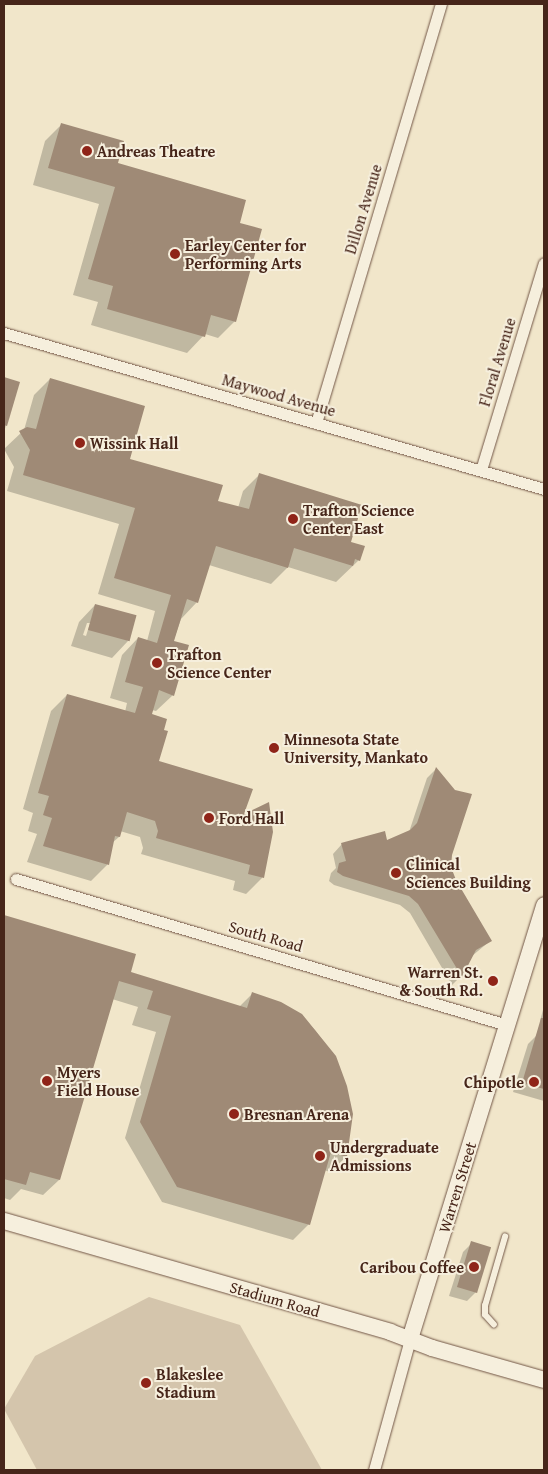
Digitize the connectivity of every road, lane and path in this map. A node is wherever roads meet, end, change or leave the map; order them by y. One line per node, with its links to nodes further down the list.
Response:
1 (441, 4): 4 (street, Dillon Avenue)
2 (544, 263): 5 (street, Floral Avenue)
3 (4, 333): 4 (street, Maywood Avenue)
4 (316, 423): 5 (street, Maywood Avenue)
5 (481, 470): 6 (street, Maywood Avenue)
6 (544, 489)
7 (16, 879): 9 (street, South Road)
8 (544, 905): 9 (street, Warren Street)
9 (507, 1025): 13 (street, Warren Street)
10 (4, 1221): 13 (street, Stadium Road)
11 (505, 1237): 12 (lane)
12 (494, 1325)
13 (410, 1339): 14 (street, Stadium Road); 15 (street, Warren Street)
14 (544, 1380)
15 (374, 1470)

